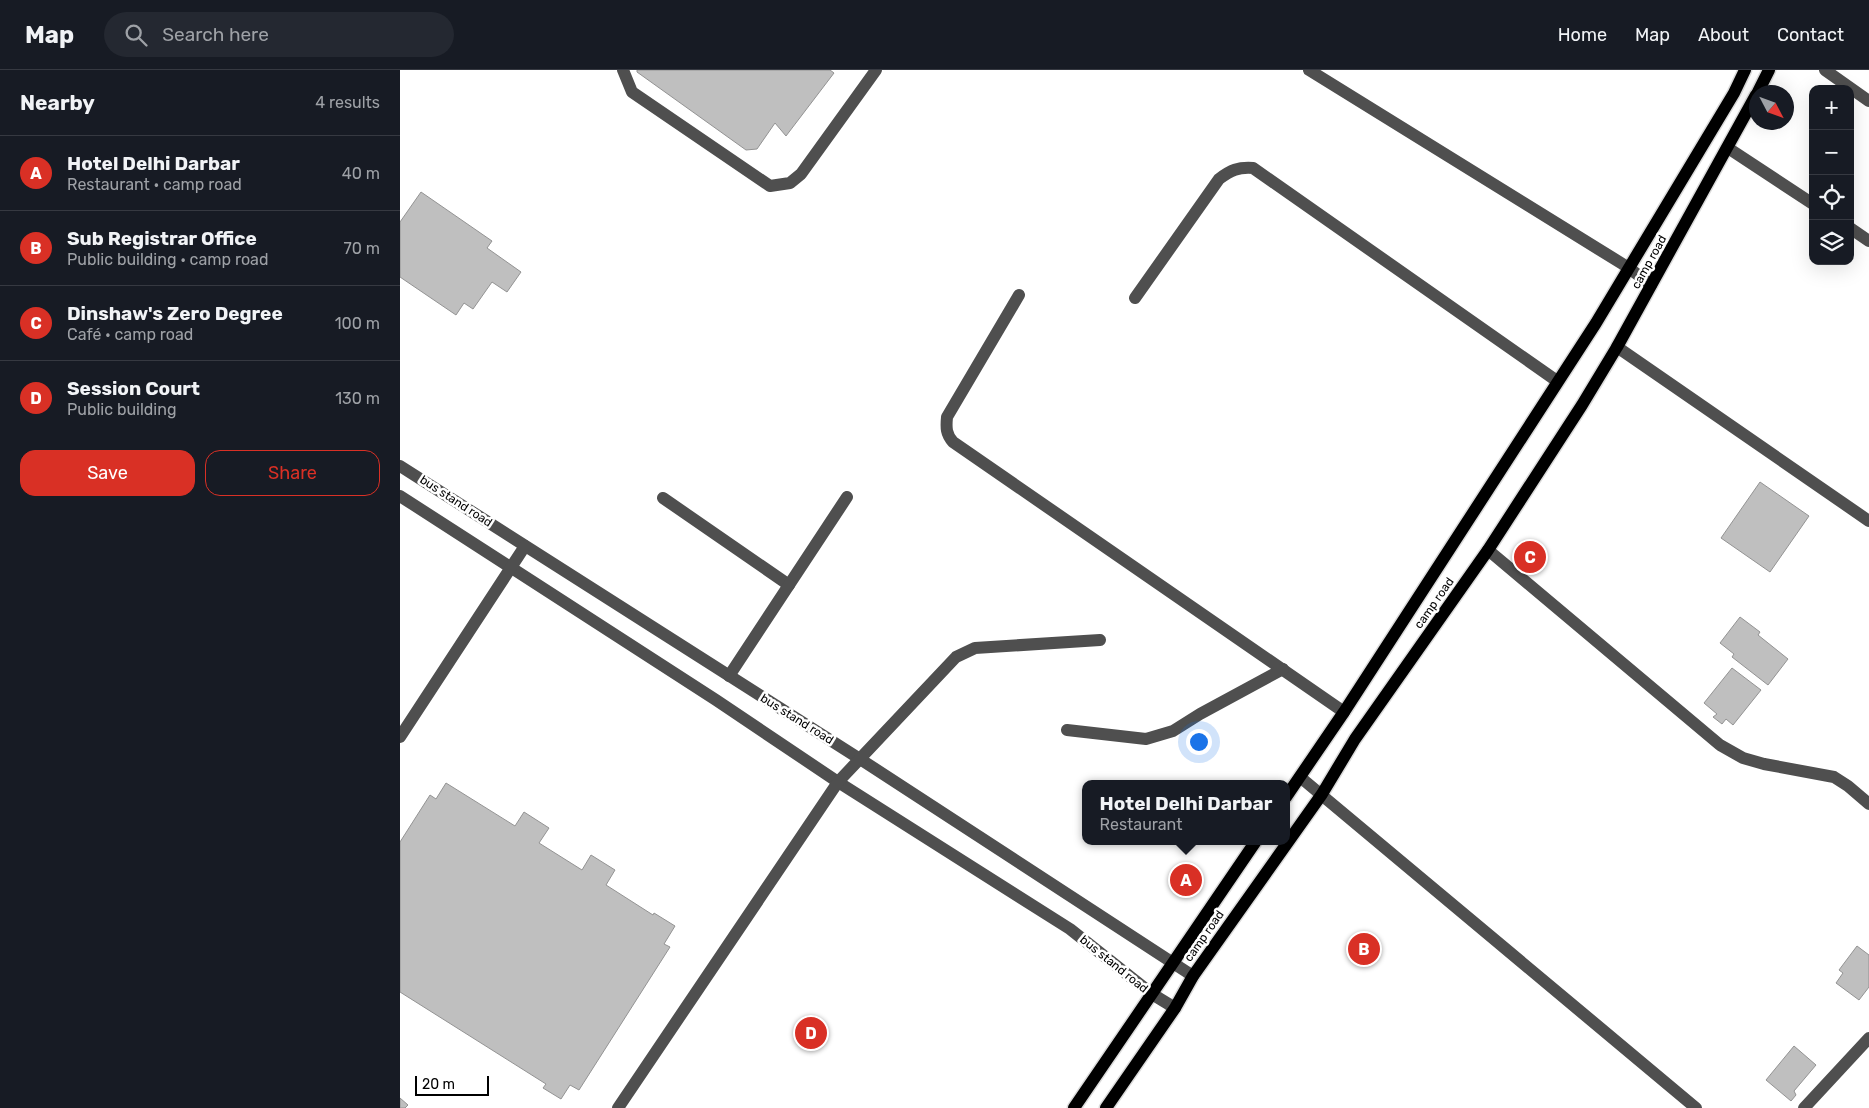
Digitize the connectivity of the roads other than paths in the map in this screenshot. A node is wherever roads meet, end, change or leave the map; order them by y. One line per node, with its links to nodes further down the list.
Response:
1 (623, 70): 2 (street)
2 (876, 70)
3 (1309, 70): 14 (street)
4 (1744, 70): 14 (main road, camp road)
5 (1769, 70): 7 (main road, camp road)
6 (1825, 70): 8 (street)
7 (1762, 85)
8 (1869, 101)
9 (1749, 109): 10 (main road, camp road)
10 (1728, 148): 11 (street); 15 (main road, camp road)
11 (1809, 201)
12 (1854, 231): 13 (street)
13 (1869, 241)
14 (1629, 268): 15 (street); 19 (main road, camp road)
15 (1651, 285): 18 (main road, camp road)
16 (1020, 295): 30 (street)
17 (1135, 298): 19 (street)
18 (1617, 346): 24 (street); 26 (main road, camp road)
19 (1557, 381): 32 (main road, camp road)
20 (400, 466): 25 (street, bus stand road)
21 (400, 496): 27 (street, bus stand road)
22 (847, 497): 28 (street)
23 (663, 498): 28 (street)
24 (1869, 521)
25 (525, 546): 27 (street); 31 (street, bus stand road)
26 (1488, 550): 39 (main road, camp road); 40 (street)
27 (511, 567): 34 (street); 37 (street, bus stand road)
28 (789, 585): 31 (street)
29 (1100, 640): 35 (street)
30 (1283, 668): 32 (street); 33 (street)
31 (729, 676): 35 (street, bus stand road)
32 (1344, 712): 36 (main road, camp road)
33 (1067, 730)
34 (400, 737)
35 (860, 759): 37 (street); 44 (street, bus stand road)
36 (1300, 777): 38 (main road, camp road); 39 (street)
37 (838, 782): 46 (street, bus stand road); 49 (street)
38 (1290, 792)
39 (1322, 794): 41 (main road, camp road); 52 (street)
40 (1869, 804)
41 (1290, 839)
42 (1253, 845): 44 (main road, camp road)
43 (1286, 845): 45 (main road, camp road)
44 (1174, 964): 45 (street, bus stand road); 46 (main road, camp road)
45 (1192, 976): 47 (main road, camp road)
46 (1152, 994): 47 (street, bus stand road); 50 (main road, camp road)
47 (1175, 1008): 51 (main road, camp road)
48 (1869, 1038): 53 (street)
49 (618, 1108)
50 (1074, 1108)
51 (1106, 1108)
52 (1696, 1108)
53 (1804, 1108)

